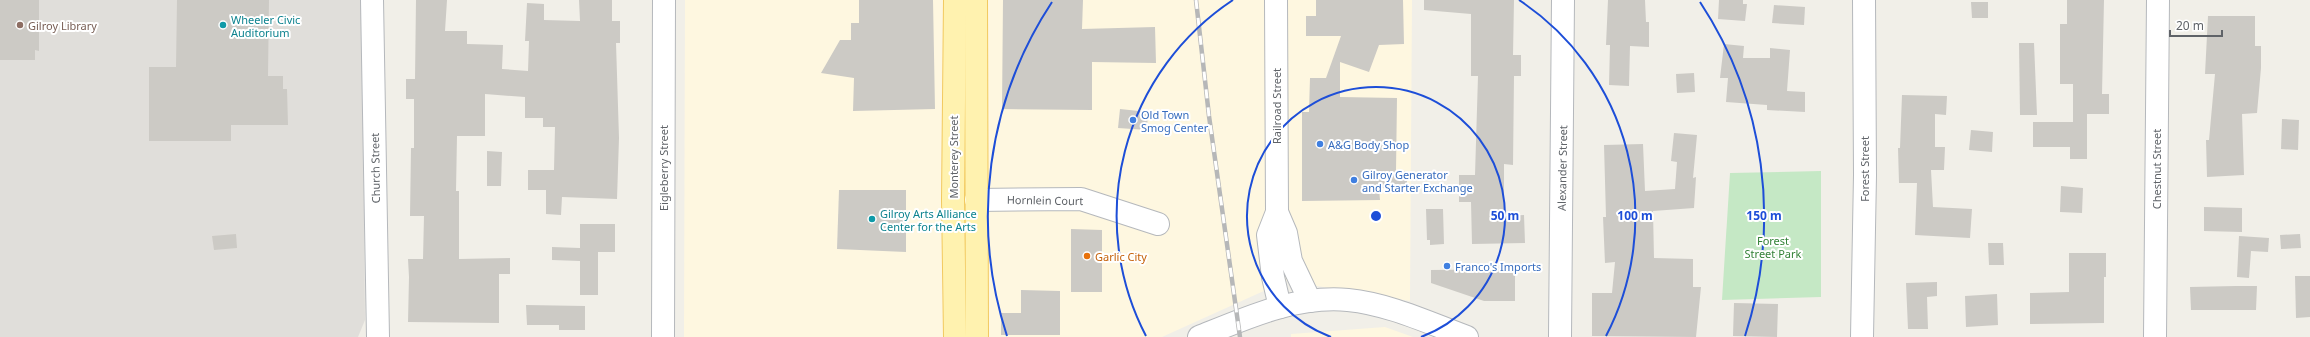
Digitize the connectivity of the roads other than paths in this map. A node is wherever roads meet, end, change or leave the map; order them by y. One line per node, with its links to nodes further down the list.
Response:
1 (372, 0): 15 (street, Church Street)
2 (664, 0): 16 (street, Eigleberry Street)
3 (955, 0): 17 (main road, Monterey Street)
4 (976, 0): 10 (main road)
5 (1276, 0): 11 (street, Railroad Street)
6 (1563, 0): 21 (street, Alexander Street)
7 (1864, 0): 22 (street, Forest Street)
8 (2158, 0): 9 (street); 23 (street, Chestnut Street)
9 (2161, 0)
10 (976, 200): 12 (street, Hornlein Court); 18 (main road)
11 (1277, 212): 13 (street, Railroad Street); 14 (street, Railroad Street)
12 (1158, 224)
13 (1310, 301): 14 (street); 20 (street)
14 (1280, 307): 19 (street)
15 (378, 337)
16 (663, 337)
17 (955, 337)
18 (977, 337)
19 (1199, 337)
20 (1467, 337)
21 (1560, 337)
22 (1862, 337)
23 (2155, 337)

